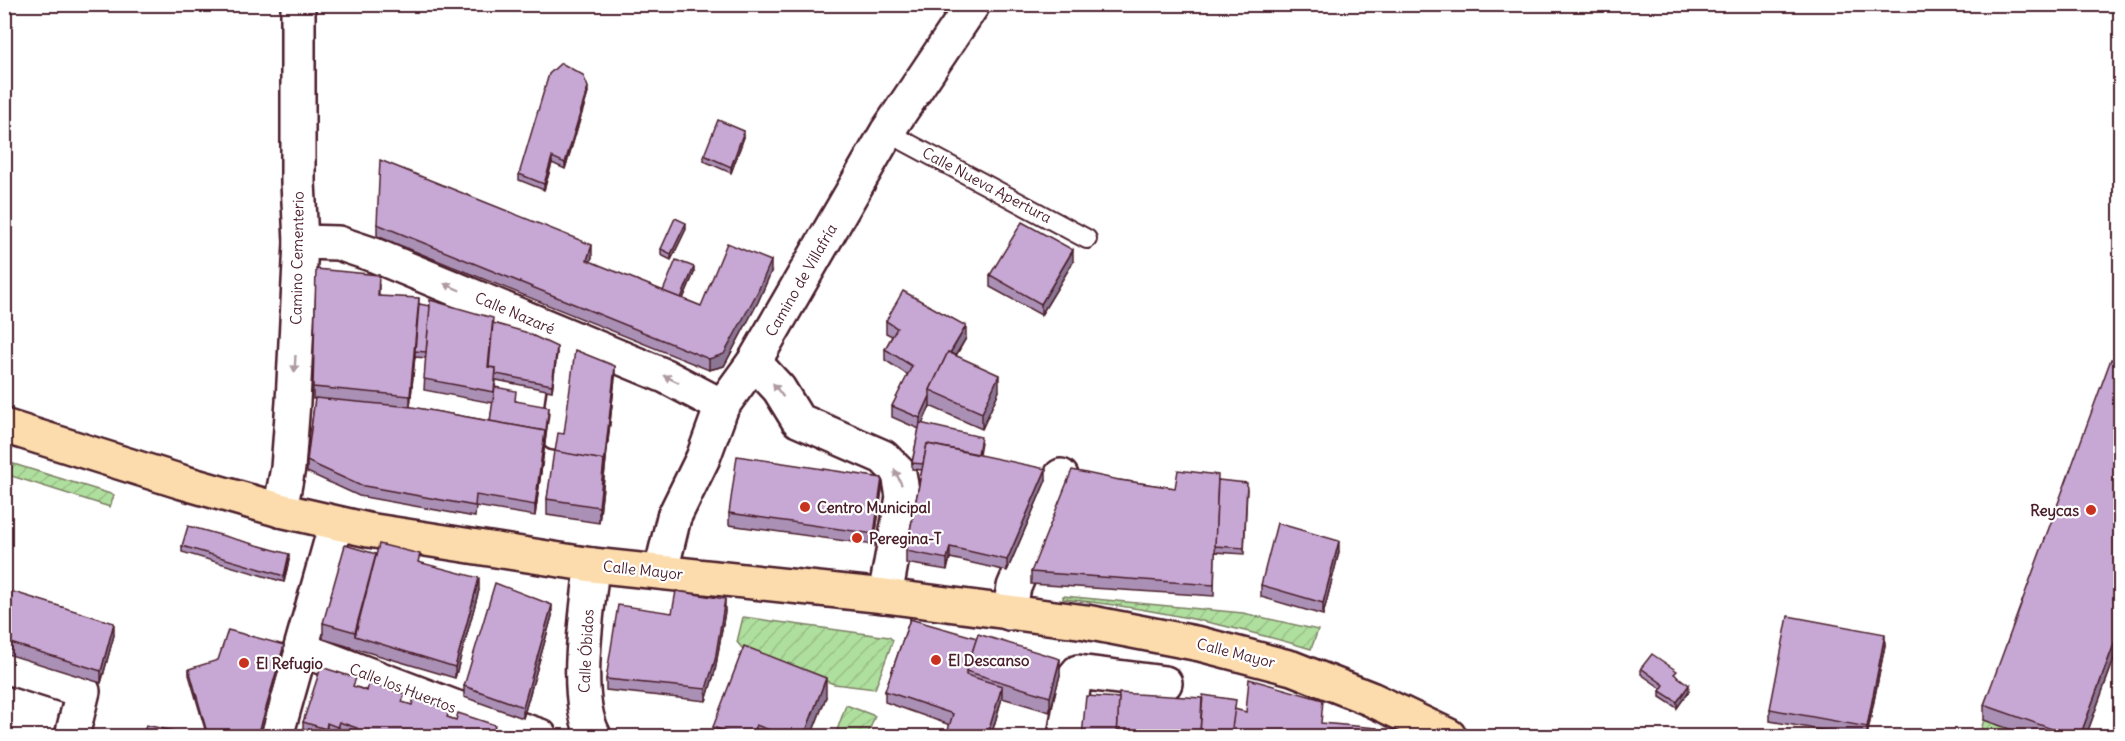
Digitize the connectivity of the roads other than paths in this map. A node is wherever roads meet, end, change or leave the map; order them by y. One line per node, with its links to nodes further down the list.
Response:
1 (298, 4): 5 (street, Camino Cementerio)
2 (974, 4): 3 (street, Camino de Villafría)
3 (887, 132): 4 (lane, Calle Nueva Apertura); 7 (street, Camino de Villafría)
4 (1087, 239)
5 (301, 242): 8 (street, Calle Nazaré, one-way to 5); 12 (street, Camino Cementerio, one-way to 12)
6 (567, 350): 10 (street)
7 (754, 362): 8 (street, Camino de Villafría); 16 (street, one-way to 7)
8 (722, 406): 15 (street, Camino de Villafría)
9 (4, 426): 12 (highway, Calle Mayor)
10 (555, 436)
11 (1061, 476): 17 (street)
12 (280, 510): 13 (highway, Calle Mayor)
13 (336, 524): 14 (highway, Calle Mayor); 18 (street)
14 (592, 565): 15 (highway, Calle Mayor); 24 (street, Calle Óbidos)
15 (661, 571): 16 (highway, Calle Mayor)
16 (885, 596): 17 (highway, Calle Mayor)
17 (1010, 613): 26 (highway, Calle Mayor)
18 (301, 649): 22 (street); 23 (street, Calle los Huertos)
19 (4, 666): 21 (street)
20 (1166, 683): 25 (street)
21 (72, 736)
22 (276, 736)
23 (540, 736)
24 (594, 736)
25 (1065, 736)
26 (1449, 736)

